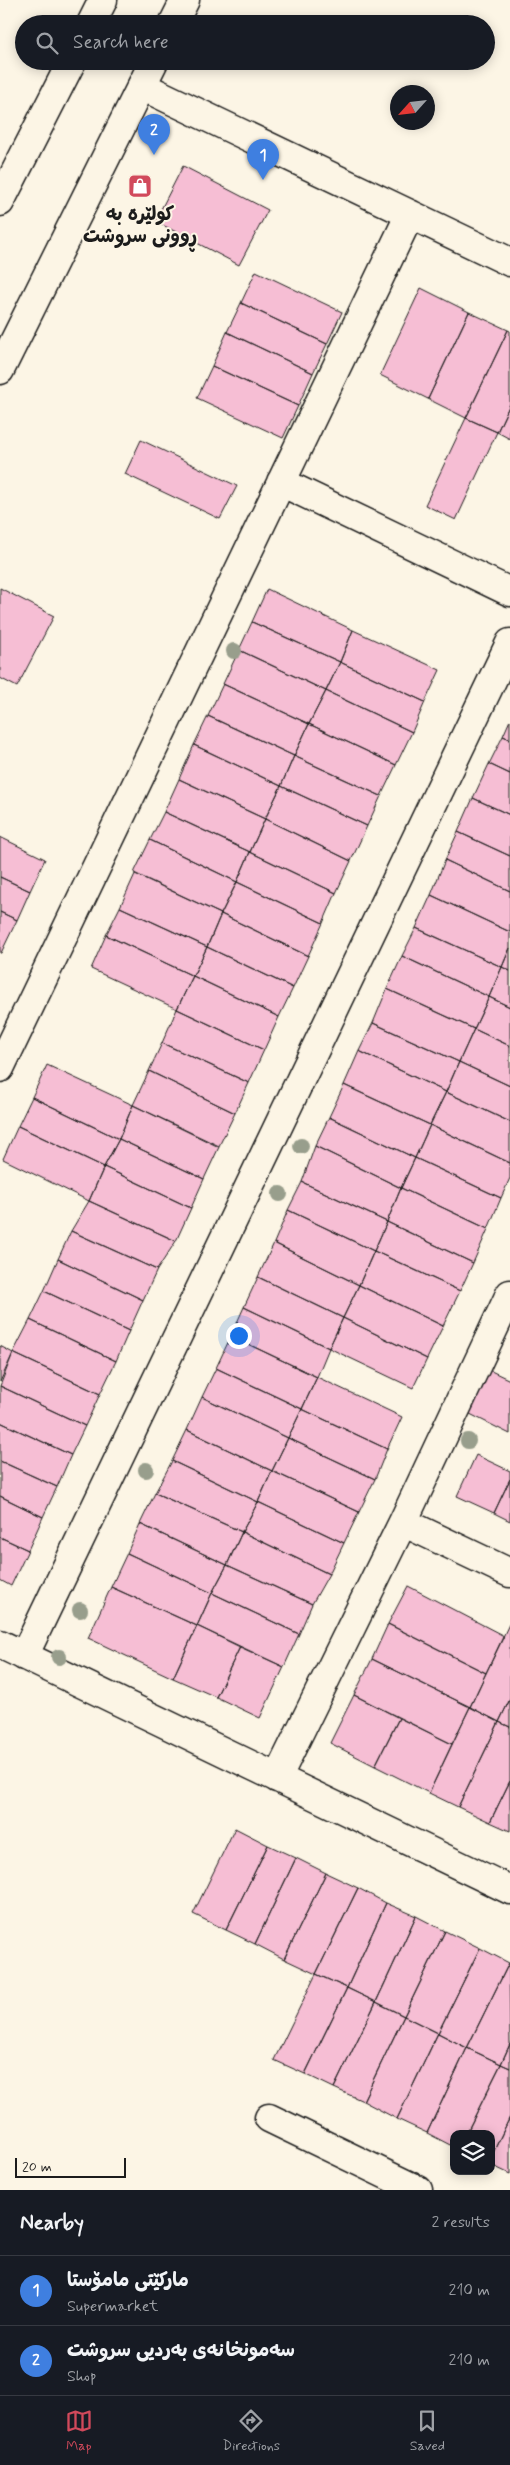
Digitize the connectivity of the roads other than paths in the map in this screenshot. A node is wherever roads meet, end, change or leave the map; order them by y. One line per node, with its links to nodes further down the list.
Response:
1 (103, 0): 3 (street)
2 (185, 0): 4 (street)
3 (96, 15)
4 (178, 15)
5 (67, 70): 8 (street)
6 (150, 70): 7 (street)
7 (142, 86): 9 (street); 11 (street)
8 (0, 202)
9 (410, 214): 10 (street); 12 (street)
10 (510, 262)
11 (0, 370)
12 (281, 482): 13 (street); 15 (street)
13 (510, 592)
14 (510, 643): 20 (street)
15 (0, 1068)
16 (510, 1294): 17 (street)
17 (403, 1522): 18 (street); 21 (street)
18 (510, 1573)
19 (0, 1644): 20 (street)
20 (24, 1656): 21 (street)
21 (277, 1778): 22 (street)
22 (510, 1890)
23 (269, 2118): 24 (street)
24 (418, 2190)

